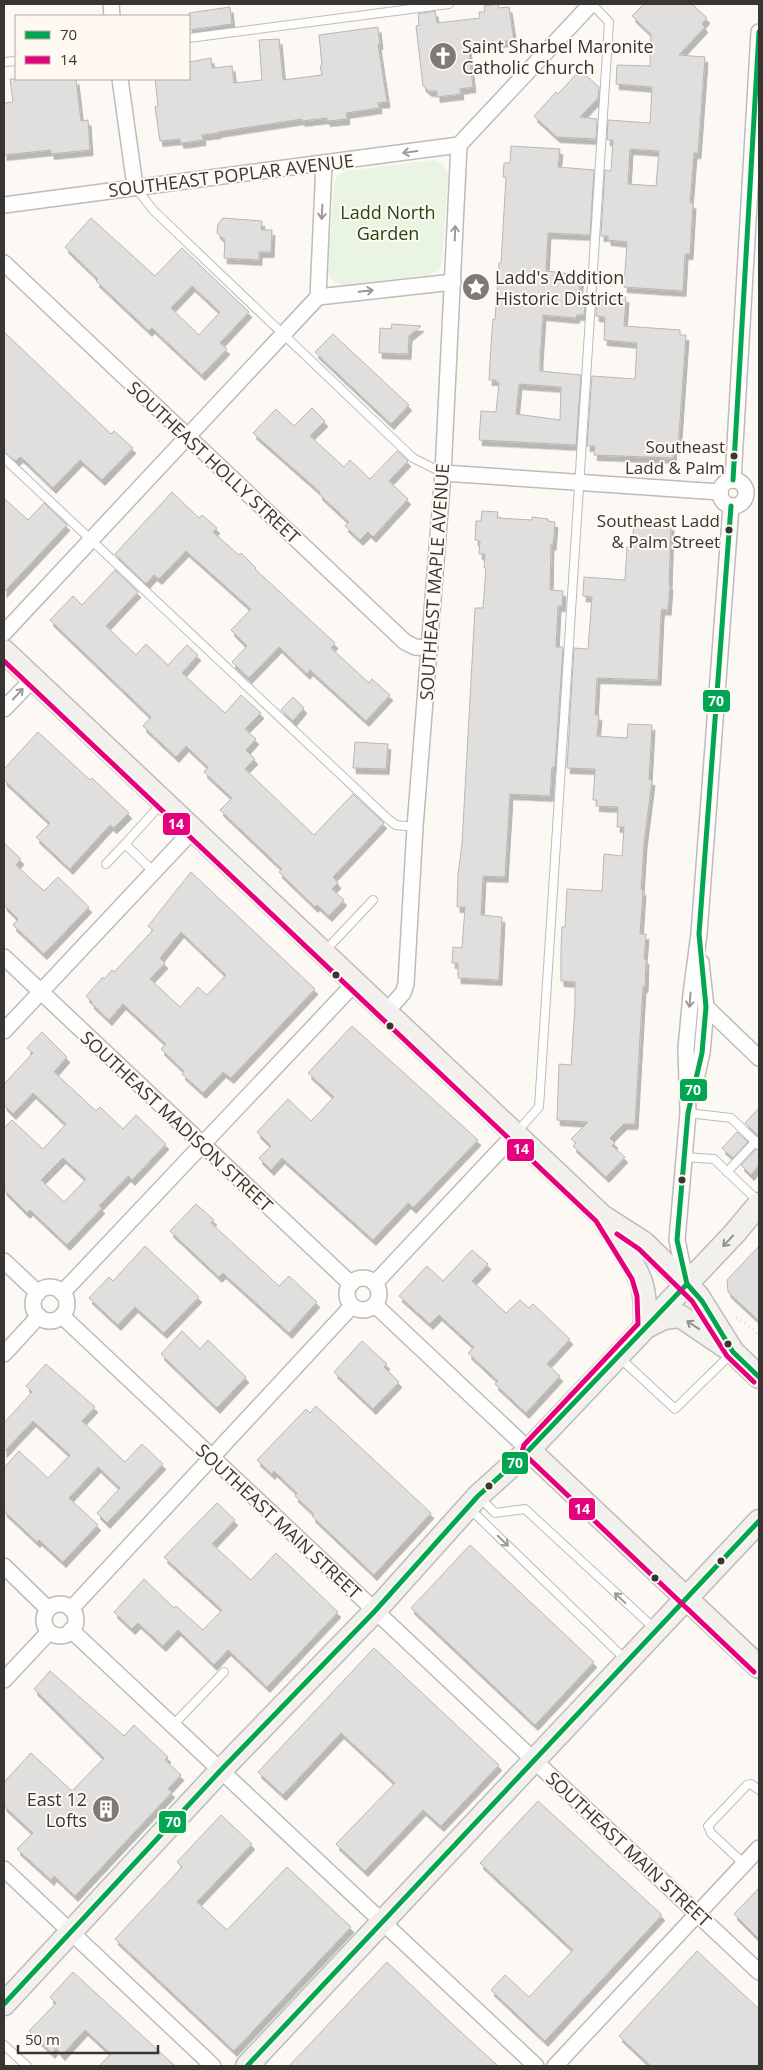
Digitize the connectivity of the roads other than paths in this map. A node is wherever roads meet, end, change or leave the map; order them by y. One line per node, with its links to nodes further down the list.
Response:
1 (450, 4): 4 (lane)
2 (592, 4): 6 (street); 18 (lane)
3 (759, 32): 17 (street)
4 (190, 38)
5 (120, 80): 8 (street)
6 (459, 145): 7 (street, SOUTHEAST POPLAR AVENUE, one-way to 7); 11 (street, SOUTHEAST MAPLE AVENUE, one-way to 6)
7 (324, 163): 8 (street, SOUTHEAST POPLAR AVENUE); 12 (street, one-way to 12)
8 (135, 186): 9 (street, SOUTHEAST POPLAR AVENUE); 13 (lane)
9 (4, 205)
10 (4, 263): 14 (street, SOUTHEAST HOLLY STREET)
11 (453, 282): 12 (street, one-way to 11); 16 (street, SOUTHEAST MAPLE AVENUE)
12 (318, 297): 13 (street)
13 (283, 333): 14 (street); 16 (lane)
14 (186, 436): 22 (street); 24 (street, SOUTHEAST HOLLY STREET)
15 (4, 458): 22 (lane)
16 (442, 473): 18 (street); 24 (street, SOUTHEAST MAPLE AVENUE)
17 (733, 480): 19 (street); 20 (street)
18 (580, 482): 19 (street); 45 (lane)
19 (720, 492): 21 (street)
20 (753, 495): 21 (street)
21 (731, 506): 35 (street)
22 (91, 540): 23 (street); 29 (lane)
23 (4, 633)
24 (430, 648): 29 (street, SOUTHEAST MAPLE AVENUE)
25 (4, 651): 26 (main road)
26 (33, 679): 27 (street, one-way to 26); 28 (main road)
27 (4, 709)
28 (163, 802): 30 (main road); 31 (lane)
29 (415, 828): 41 (street, SOUTHEAST MAPLE AVENUE)
30 (193, 830): 33 (street); 36 (main road)
31 (125, 844): 32 (lane); 33 (lane)
32 (106, 864)
33 (154, 872): 39 (street)
34 (373, 900): 36 (lane)
35 (699, 934): 40 (street); 44 (street, one-way to 44)
36 (324, 953): 38 (main road)
37 (4, 957): 39 (street, SOUTHEAST MADISON STREET)
38 (355, 983): 41 (main road); 47 (street)
39 (41, 992): 42 (street); 47 (street, SOUTHEAST MADISON STREET)
40 (706, 1007): 43 (street); 44 (street)
41 (386, 1012): 45 (main road)
42 (4, 1031)
43 (759, 1058)
44 (688, 1113): 46 (lane); 48 (street)
45 (515, 1134): 51 (main road); 53 (street)
46 (757, 1143): 49 (lane)
47 (202, 1144): 54 (street, SOUTHEAST MADISON STREET); 57 (street)
48 (684, 1157): 49 (lane); 55 (street)
49 (727, 1172): 50 (lane)
50 (759, 1203): 55 (main road, one-way to 55)
51 (602, 1216): 55 (main road); 62 (main road)
52 (4, 1261): 56 (street)
53 (375, 1282): 54 (street); 58 (street)
54 (351, 1284): 59 (street)
55 (687, 1284): 62 (main road); 63 (main road)
56 (38, 1293): 57 (street); 60 (street)
57 (62, 1293): 61 (street)
58 (375, 1305): 59 (street); 67 (street)
59 (352, 1306): 68 (street)
60 (39, 1316): 61 (street); 64 (street)
61 (62, 1316): 68 (street, SOUTHEAST MAIN STREET)
62 (645, 1327): 63 (main road, one-way to 62); 65 (main road)
63 (733, 1352): 65 (lane); 66 (main road)
64 (4, 1354)
65 (618, 1356): 67 (main road)
66 (759, 1377)
67 (529, 1450): 69 (main road); 72 (main road)
68 (211, 1457): 74 (street); 75 (street, SOUTHEAST MAIN STREET)
69 (473, 1501): 75 (main road); 77 (lane, one-way to 69); 79 (lane, one-way to 79)
70 (759, 1521): 72 (main road)
71 (4, 1566): 73 (street)
72 (686, 1598): 77 (main road); 80 (main road)
73 (48, 1609): 74 (street); 78 (street)
74 (71, 1609): 76 (street)
75 (375, 1611): 84 (street, SOUTHEAST MAIN STREET); 85 (main road)
76 (72, 1630): 78 (street); 83 (street)
77 (656, 1631): 79 (main road)
78 (49, 1632): 82 (street)
79 (628, 1661): 84 (main road)
80 (759, 1667)
81 (224, 1672): 83 (lane)
82 (4, 1680)
83 (172, 1725): 85 (street)
84 (535, 1760): 90 (street, SOUTHEAST MAIN STREET); 91 (main road)
85 (221, 1770): 91 (street); 92 (main road)
86 (759, 1790): 88 (lane)
87 (759, 1848): 88 (street)
88 (744, 1864): 90 (street)
89 (4, 1870): 92 (street)
90 (697, 1914): 93 (street, SOUTHEAST MAIN STREET); 100 (street)
91 (382, 1922): 98 (main road); 99 (street)
92 (71, 1932): 94 (main road); 97 (street)
93 (759, 1972)
94 (4, 2004)
95 (4, 2045): 96 (lane)
96 (27, 2066)
97 (213, 2066)
98 (247, 2066)
99 (536, 2066)
100 (555, 2066)

